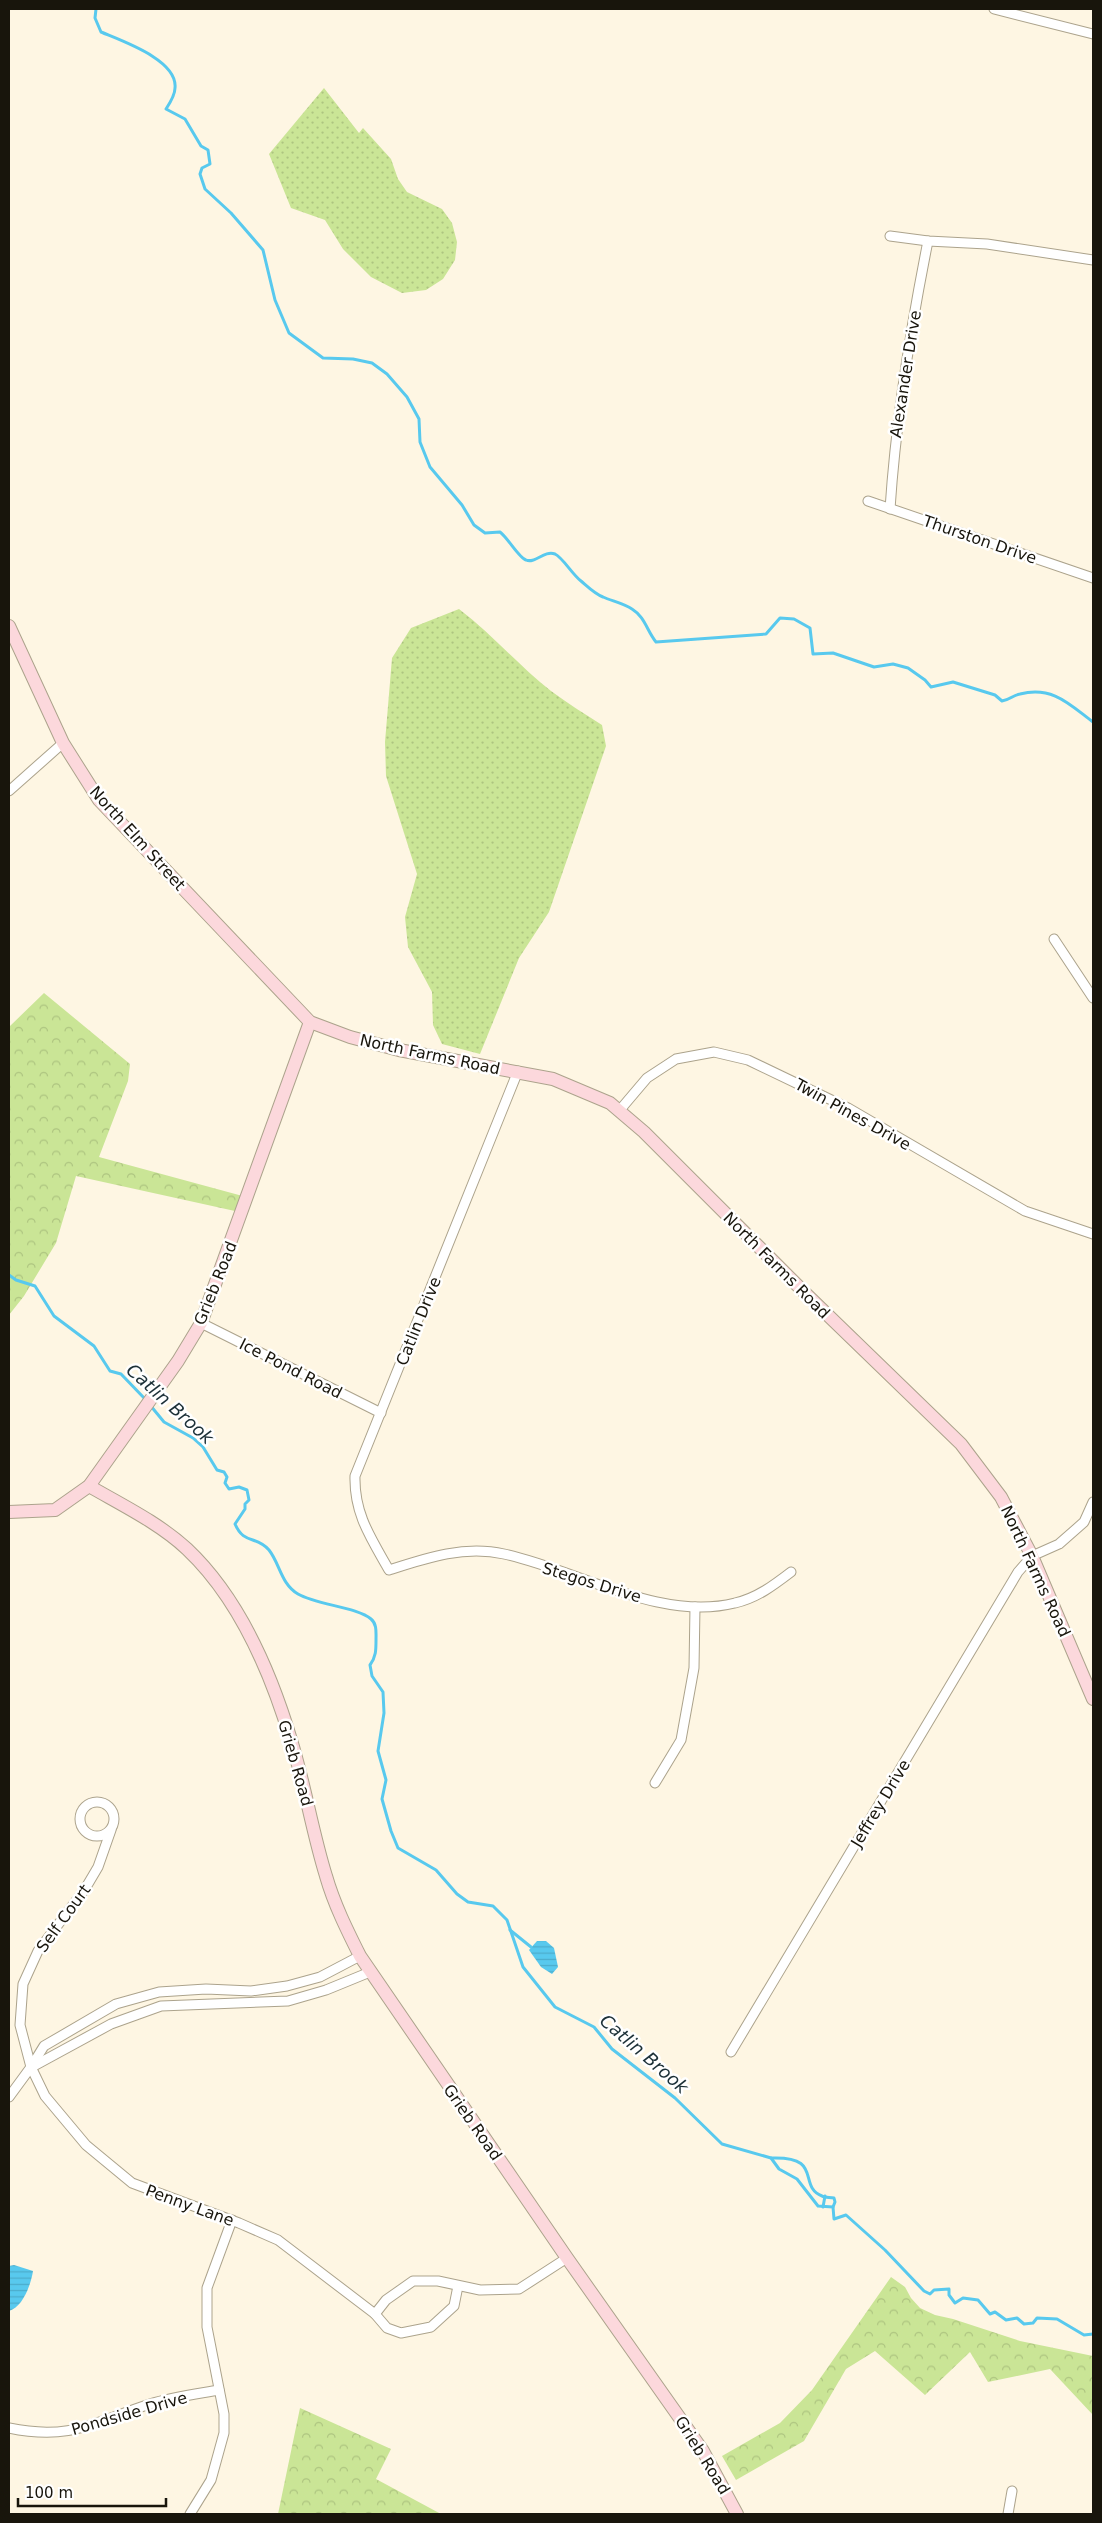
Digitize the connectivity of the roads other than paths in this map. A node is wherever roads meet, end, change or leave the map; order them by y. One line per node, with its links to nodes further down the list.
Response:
1 (994, 9): 2 (street)
2 (1093, 34)
3 (890, 236): 4 (street)
4 (928, 241): 5 (street); 7 (street, Alexander Drive)
5 (1093, 260)
6 (868, 501): 7 (street, Thurston Drive)
7 (890, 509): 8 (street, Thurston Drive)
8 (1093, 578)
9 (9, 626): 10 (main road, North Elm Street)
10 (63, 743): 11 (street); 14 (main road, North Elm Street)
11 (9, 791)
12 (1054, 939): 13 (street)
13 (1093, 998)
14 (310, 1022): 15 (main road, North Farms Road); 18 (main road, Grieb Road)
15 (518, 1071): 16 (main road, North Farms Road); 19 (street, Catlin Drive)
16 (619, 1111): 17 (street, Twin Pines Drive); 23 (main road, North Farms Road)
17 (1093, 1234)
18 (201, 1323): 19 (street, Ice Pond Road); 20 (main road, Grieb Road)
19 (381, 1414): 24 (street, Catlin Drive)
20 (89, 1486): 22 (main road); 30 (main road, Grieb Road)
21 (1093, 1502): 23 (street)
22 (9, 1512)
23 (1032, 1556): 27 (main road, North Farms Road); 32 (street, Jeffrey Drive)
24 (389, 1570): 26 (street, Stegos Drive)
25 (791, 1572): 26 (street, Stegos Drive)
26 (695, 1607): 28 (street)
27 (1093, 1699)
28 (655, 1783)
29 (111, 1830): 33 (street, Self Court)
30 (360, 1956): 31 (main road, Grieb Road); 33 (street)
31 (370, 1972): 33 (street); 36 (main road, Grieb Road)
32 (731, 2052)
33 (31, 2067): 34 (street); 35 (street, Penny Lane)
34 (9, 2097)
35 (232, 2220): 38 (street, Penny Lane); 39 (street)
36 (567, 2258): 37 (street); 43 (main road, Grieb Road)
37 (458, 2286): 38 (street); 38 (street, Penny Lane)
38 (375, 2314)
39 (218, 2390): 40 (street, Pondside Drive); 42 (street)
40 (9, 2428)
41 (1012, 2491): 44 (street)
42 (190, 2514)
43 (737, 2514)
44 (1008, 2514)

